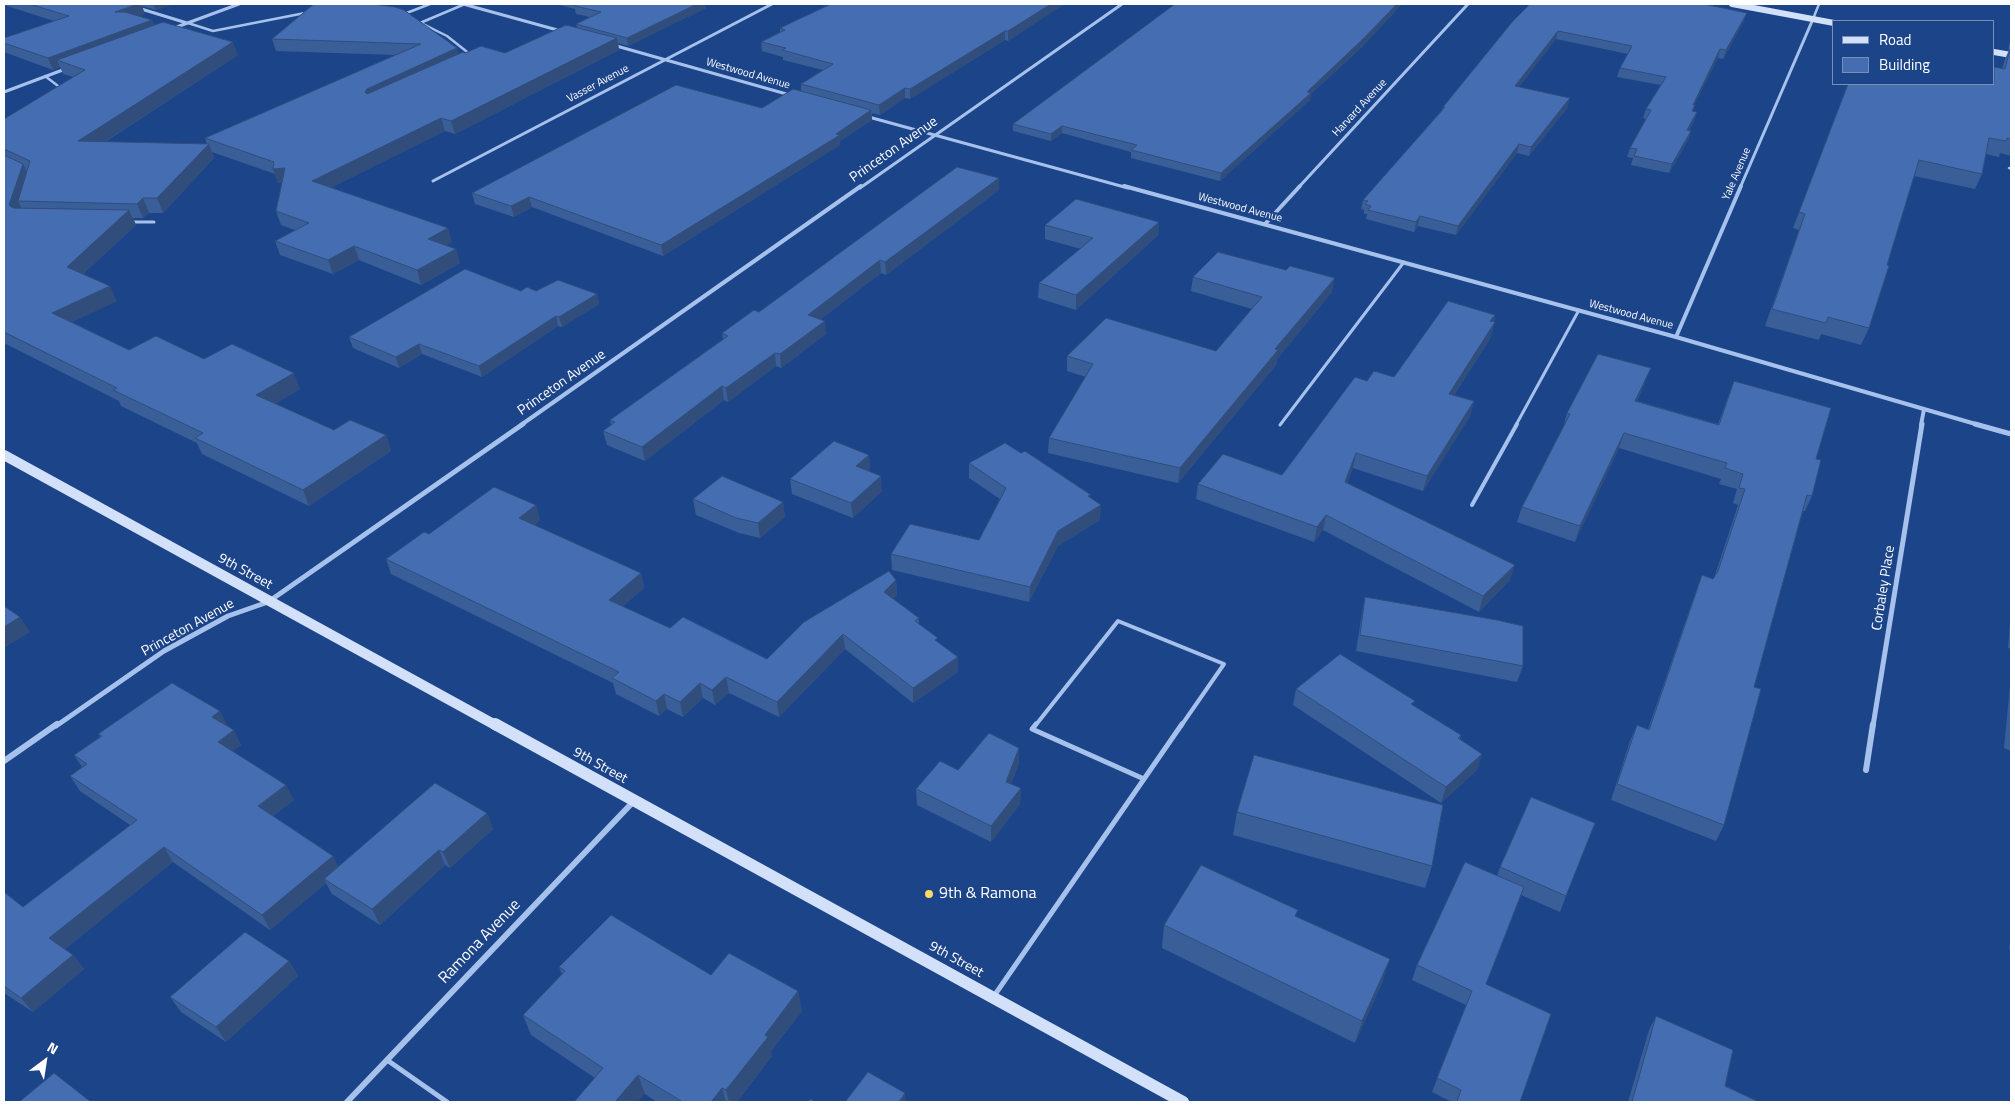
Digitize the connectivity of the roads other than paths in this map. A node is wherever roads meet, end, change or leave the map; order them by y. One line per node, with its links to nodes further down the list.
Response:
1 (125, 4): 16 (street)
2 (239, 4): 16 (street)
3 (430, 4): 12 (lane)
4 (464, 4): 17 (lane); 19 (street)
5 (772, 4): 23 (street, Vasser Avenue)
6 (1122, 4): 31 (street, Princeton Avenue)
7 (1468, 4): 35 (street, Harvard Avenue)
8 (1732, 4): 10 (street)
9 (1819, 4): 13 (lane)
10 (1744, 5): 13 (street)
11 (309, 13): 16 (lane)
12 (404, 18)
13 (1813, 19): 15 (street); 38 (street, Yale Avenue)
14 (415, 21): 17 (lane)
15 (1832, 22)
16 (188, 23): 18 (street)
17 (420, 23): 24 (lane)
18 (170, 30)
19 (569, 33)
20 (607, 44): 23 (street, Westwood Avenue)
21 (1995, 52): 22 (street)
22 (2011, 55)
23 (664, 60): 29 (street, Westwood Avenue); 32 (street, Vasser Avenue)
24 (465, 61)
25 (72, 66): 26 (street)
26 (46, 76): 27 (street); 28 (lane)
27 (4, 92)
28 (57, 95)
29 (795, 96)
30 (860, 114): 31 (street, Westwood Avenue)
31 (935, 135): 35 (street, Westwood Avenue); 44 (street, Princeton Avenue)
32 (433, 180)
33 (125, 222): 34 (lane)
34 (154, 222)
35 (1265, 224): 36 (street, Westwood Avenue)
36 (1404, 262): 37 (street, Westwood Avenue); 40 (lane)
37 (1579, 310): 38 (street, Westwood Avenue); 43 (lane)
38 (1676, 337): 39 (street, Westwood Avenue)
39 (1924, 409): 41 (street, Westwood Avenue); 46 (street, Corbaley Place)
40 (1280, 425)
41 (2011, 434)
42 (4, 455): 44 (street, 9th Street)
43 (1472, 505)
44 (268, 602): 45 (street, Princeton Avenue); 48 (street, 9th Street)
45 (4, 761)
46 (1866, 770)
47 (1144, 779): 47 (lane); 49 (lane)
48 (634, 801): 49 (street, 9th Street); 50 (street, Ramona Avenue)
49 (993, 998): 53 (street, 9th Street)
50 (387, 1060): 51 (street, Ramona Avenue); 52 (lane)
51 (347, 1102)
52 (447, 1102)
53 (1183, 1102)

